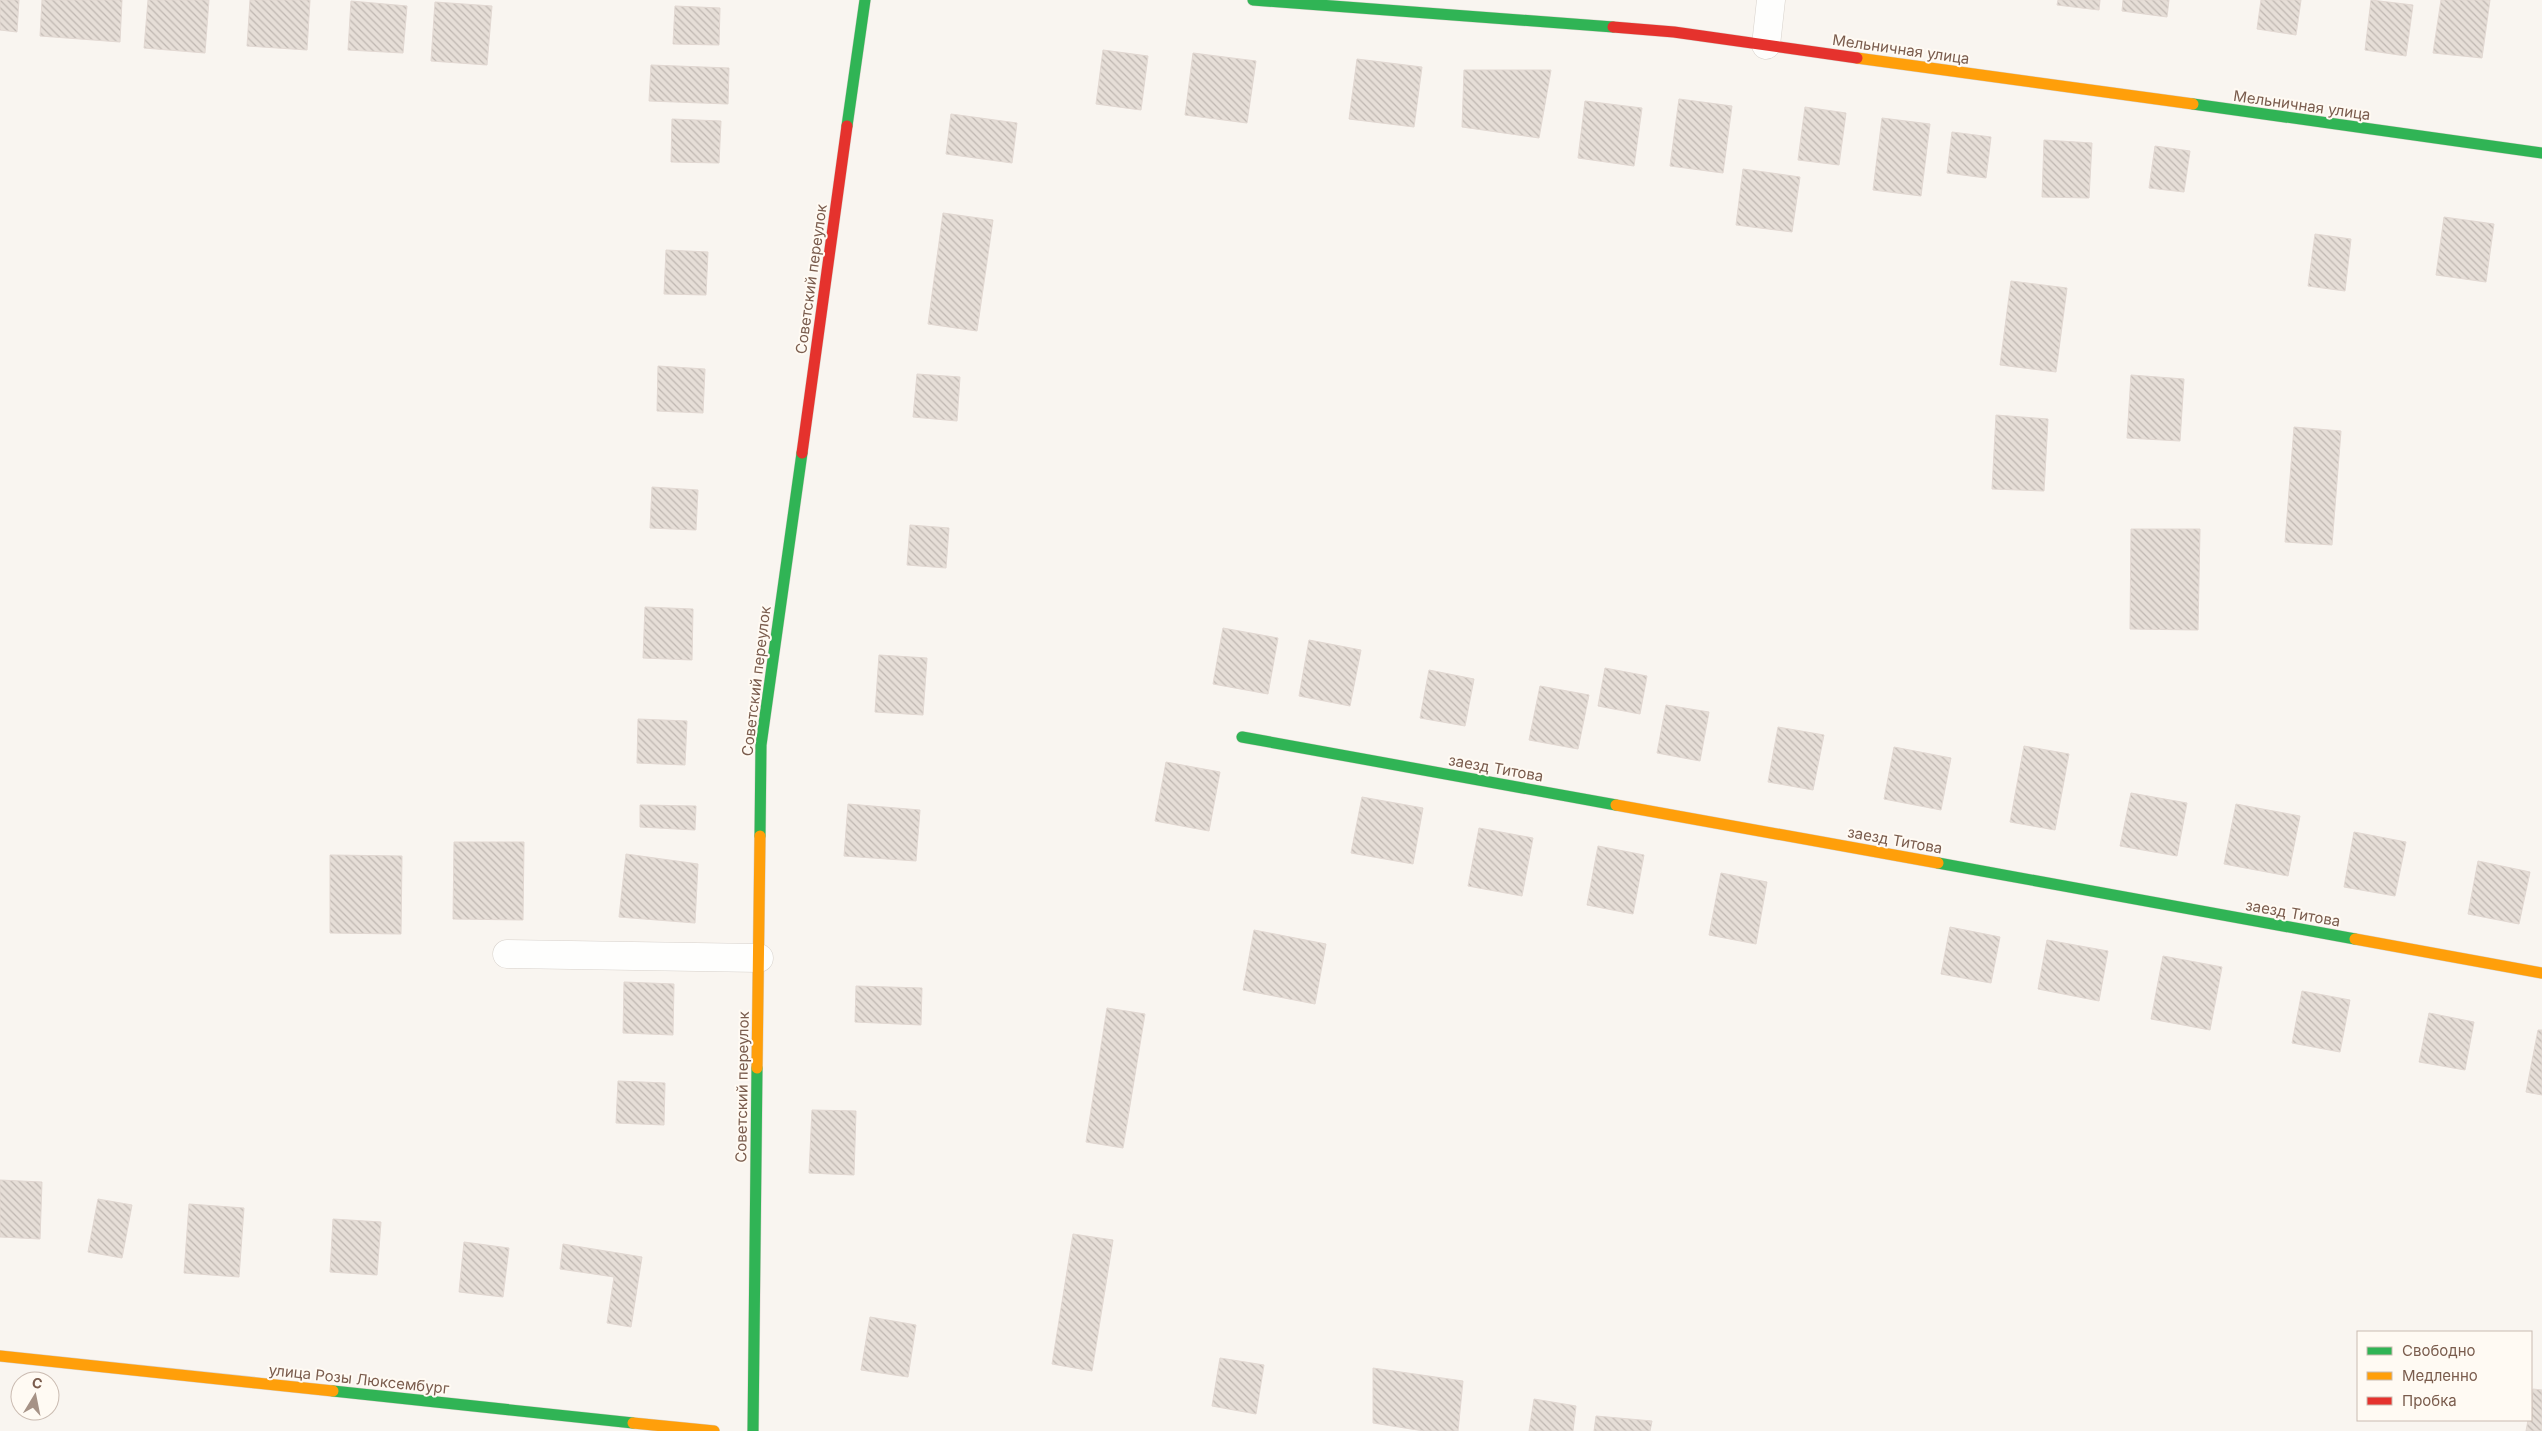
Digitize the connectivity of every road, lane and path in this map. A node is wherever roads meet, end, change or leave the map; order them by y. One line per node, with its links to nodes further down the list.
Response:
1 (865, 0): 8 (street, Советский переулок)
2 (1253, 0): 4 (street, Мельничная улица)
3 (1771, 0): 4 (street)
4 (1766, 45): 5 (street, Мельничная улица)
5 (2542, 153)
6 (1242, 737): 9 (street, заезд Титова)
7 (507, 954): 8 (street)
8 (759, 958): 12 (street, Советский переулок)
9 (2542, 974)
10 (0, 1356): 11 (street, улица Розы Люксембург)
11 (714, 1431)
12 (753, 1431)

